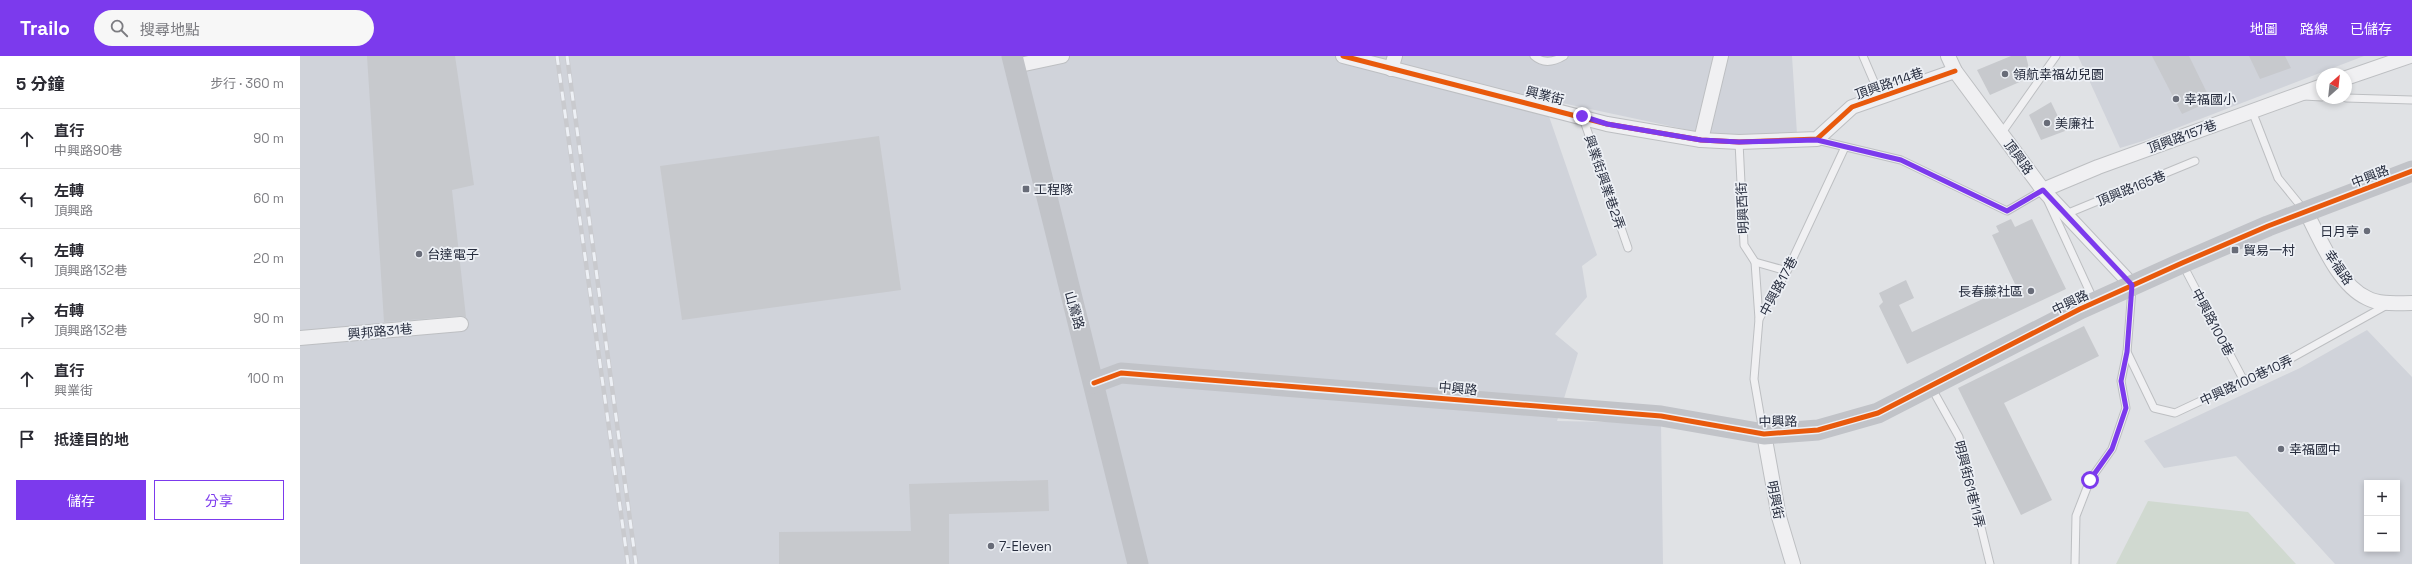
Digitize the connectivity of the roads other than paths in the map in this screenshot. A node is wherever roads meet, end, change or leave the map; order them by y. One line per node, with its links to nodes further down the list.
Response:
1 (1062, 56): 10 (street)
2 (1342, 56): 11 (street, 興業街)
3 (1534, 56): 4 (lane)
4 (1564, 56)
5 (1721, 56): 23 (street)
6 (1864, 56): 17 (lane)
7 (1948, 56): 12 (street, 頂興路)
8 (2056, 56): 22 (lane)
9 (2410, 56): 13 (street)
10 (1013, 61): 45 (street, 山鶯路)
11 (1393, 62): 21 (street, 興業街)
12 (1955, 71): 17 (street, 頂興路114巷); 22 (street, 頂興路)
13 (2352, 76)
14 (2316, 88): 15 (street, 頂興路157巷)
15 (2295, 96): 16 (lane); 20 (street, 頂興路157巷)
16 (2316, 97)
17 (1881, 98): 24 (street, 頂興路114巷)
18 (2352, 98): 19 (lane)
19 (2412, 100)
20 (2252, 111): 29 (street, 頂興路157巷); 30 (lane)
21 (1582, 116): 23 (street, 興業街); 32 (lane, 興業街興業巷2弄)
22 (2001, 134): 29 (street, 頂興路)
23 (1701, 140): 25 (street, 興業街)
24 (1817, 140): 25 (street, 興業街); 26 (lane)
25 (1739, 142): 33 (lane, 明興西街)
26 (1845, 147): 29 (lane); 35 (lane, 中興路17巷)
27 (2195, 161): 31 (lane, 頂興路165巷)
28 (2412, 172): 30 (street, 中興路)
29 (2043, 190): 31 (street, 頂興路); 37 (lane)
30 (2306, 212): 34 (street, 中興路); 39 (street, 幸福路)
31 (2066, 214): 36 (street, 頂興路)
32 (1628, 248)
33 (1755, 262): 35 (lane); 40 (lane)
34 (2182, 263): 36 (street, 中興路); 44 (lane, 中興路100巷)
35 (1787, 271): 40 (lane, 中興路17巷)
36 (2132, 285): 37 (street, 中興路); 43 (lane)
37 (2095, 302): 46 (street, 中興路)
38 (2412, 303): 39 (street, 幸福路)
39 (2389, 304): 44 (lane, 中興路100巷10弄)
40 (1759, 320): 47 (lane, 中興路17巷)
41 (461, 324): 42 (street, 興邦路31巷)
42 (300, 338)
43 (2127, 352): 44 (lane, 中興路100巷10弄); 51 (lane)
44 (2244, 381)
45 (1094, 383): 47 (street, 中興路); 48 (street, 山鶯路)
46 (1930, 386): 47 (street, 中興路); 50 (lane, 明興街61巷11弄)
47 (1764, 434): 49 (street, 明興街)
48 (1138, 564)
49 (1792, 564)
50 (1990, 564)
51 (2075, 564)

